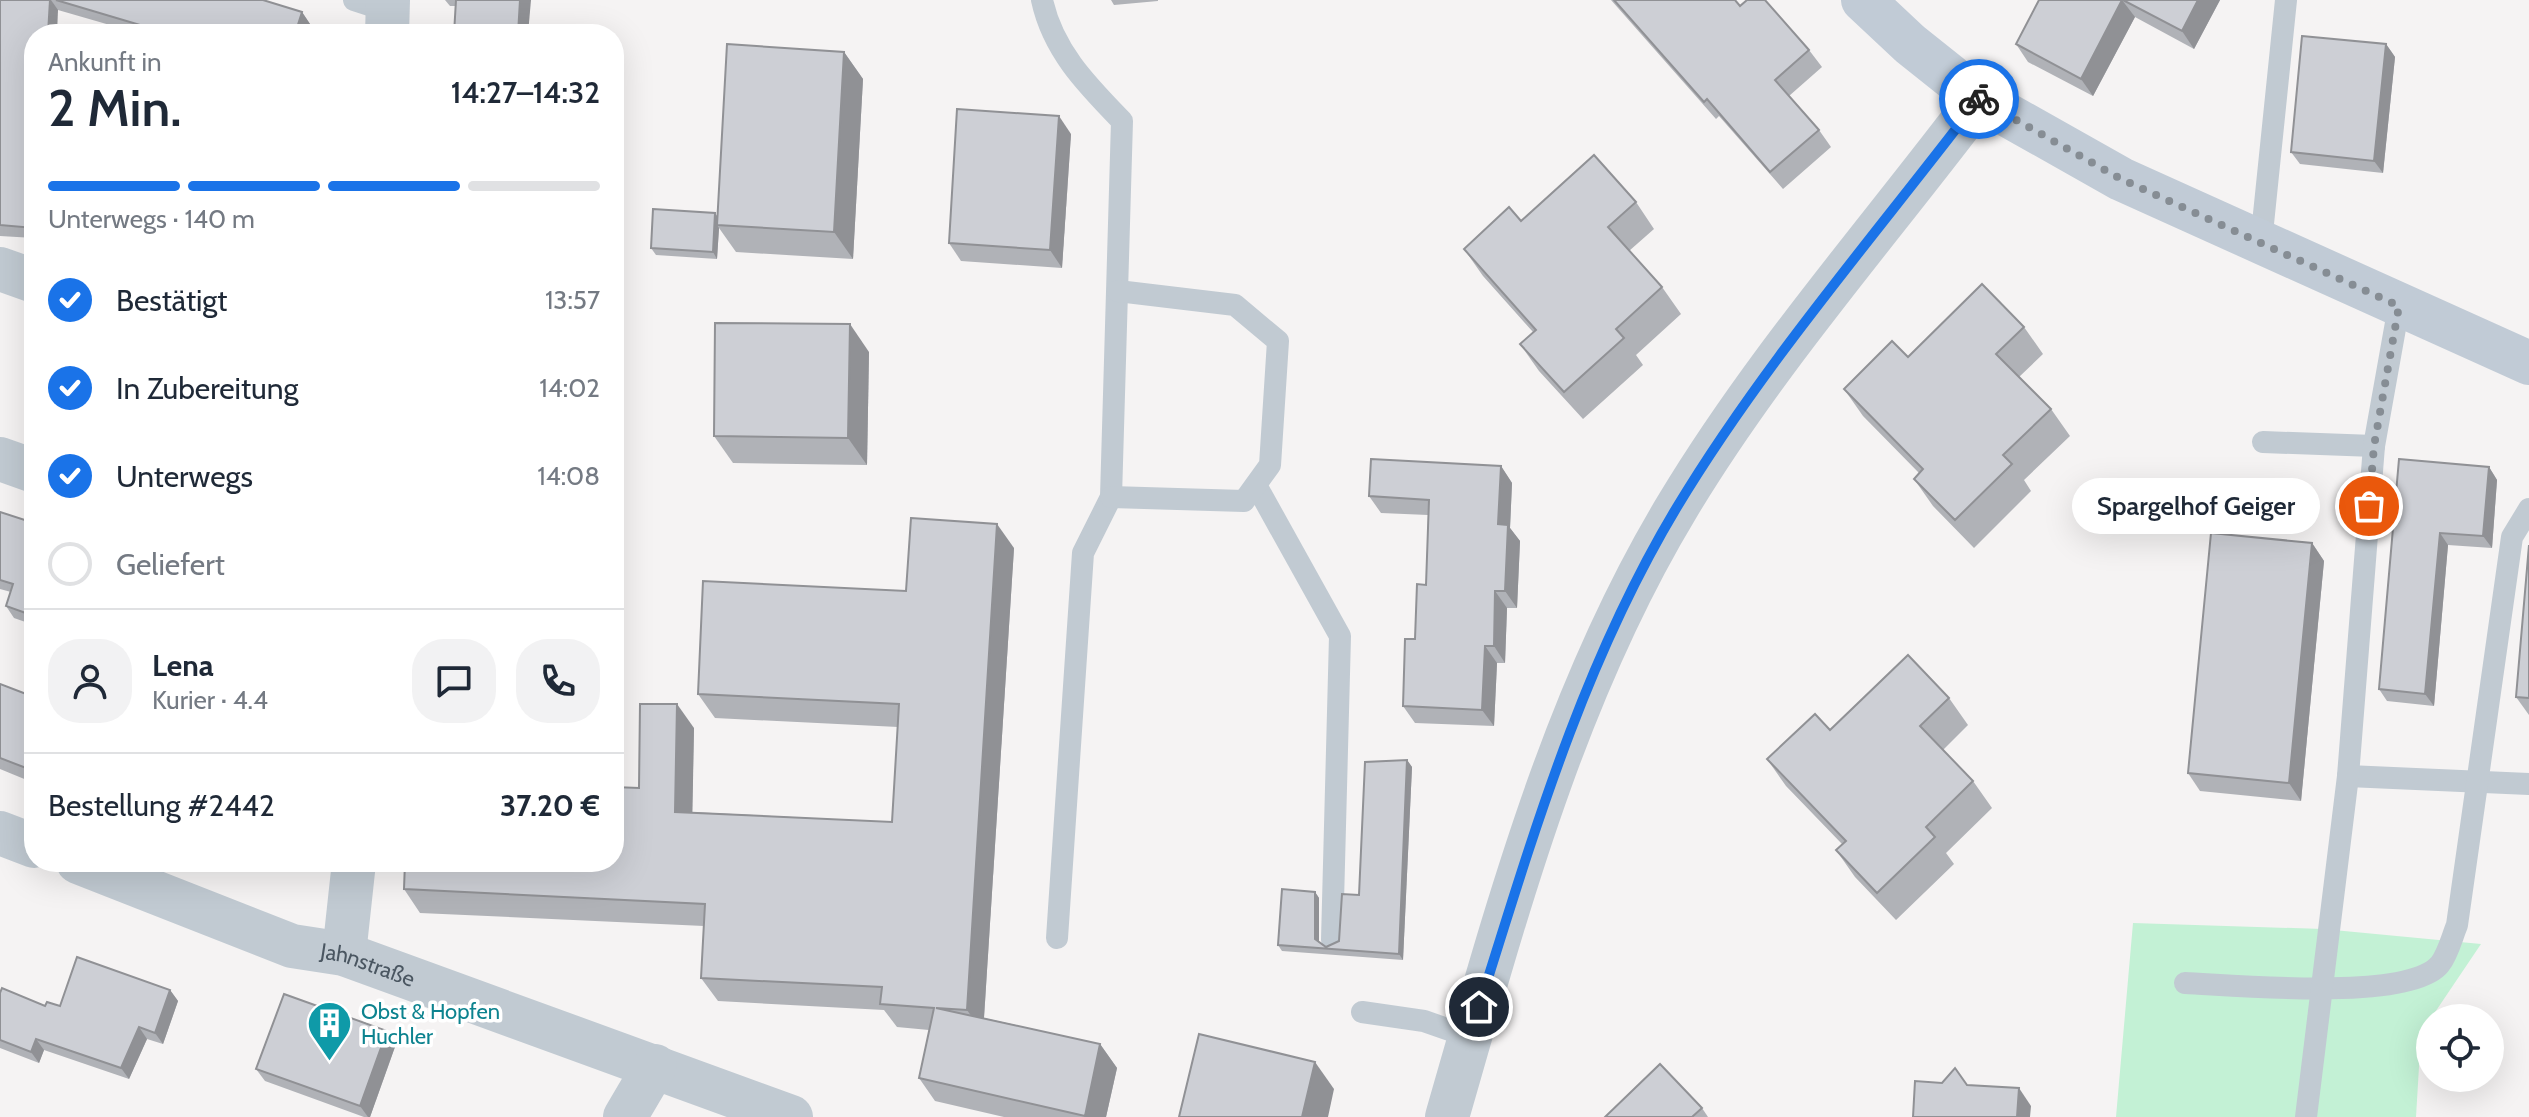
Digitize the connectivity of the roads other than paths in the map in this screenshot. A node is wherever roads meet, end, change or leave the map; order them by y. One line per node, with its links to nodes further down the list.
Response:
1 (1042, 0): 8 (lane)
2 (1863, 0): 4 (street)
3 (2286, 0): 5 (lane)
4 (1979, 99): 5 (street); 31 (street)
5 (2261, 243): 9 (street)
6 (0, 269): 7 (street)
7 (24, 277)
8 (1118, 291): 15 (lane); 16 (lane)
9 (2399, 306): 10 (street); 12 (lane)
10 (2529, 363)
11 (2263, 442): 12 (lane)
12 (2374, 446): 18 (lane)
13 (0, 459): 14 (street)
14 (24, 467)
15 (1256, 485): 16 (lane); 26 (lane)
16 (1111, 497): 25 (lane)
17 (2529, 509): 19 (lane)
18 (2348, 776): 19 (lane); 29 (lane)
19 (2476, 784): 20 (lane); 29 (lane)
20 (2529, 784)
21 (0, 833): 22 (street)
22 (24, 842)
23 (103, 872): 27 (street, Jahnstraße)
24 (353, 872): 27 (street)
25 (1057, 938)
26 (1332, 940)
27 (344, 954): 32 (street, Jahnstraße)
28 (2185, 983): 29 (lane)
29 (2322, 987): 36 (lane)
30 (1362, 1012): 31 (lane)
31 (1470, 1037): 35 (street)
32 (655, 1066): 33 (street); 34 (street, Jahnstraße)
33 (625, 1117)
34 (791, 1117)
35 (1447, 1117)
36 (2306, 1117)

